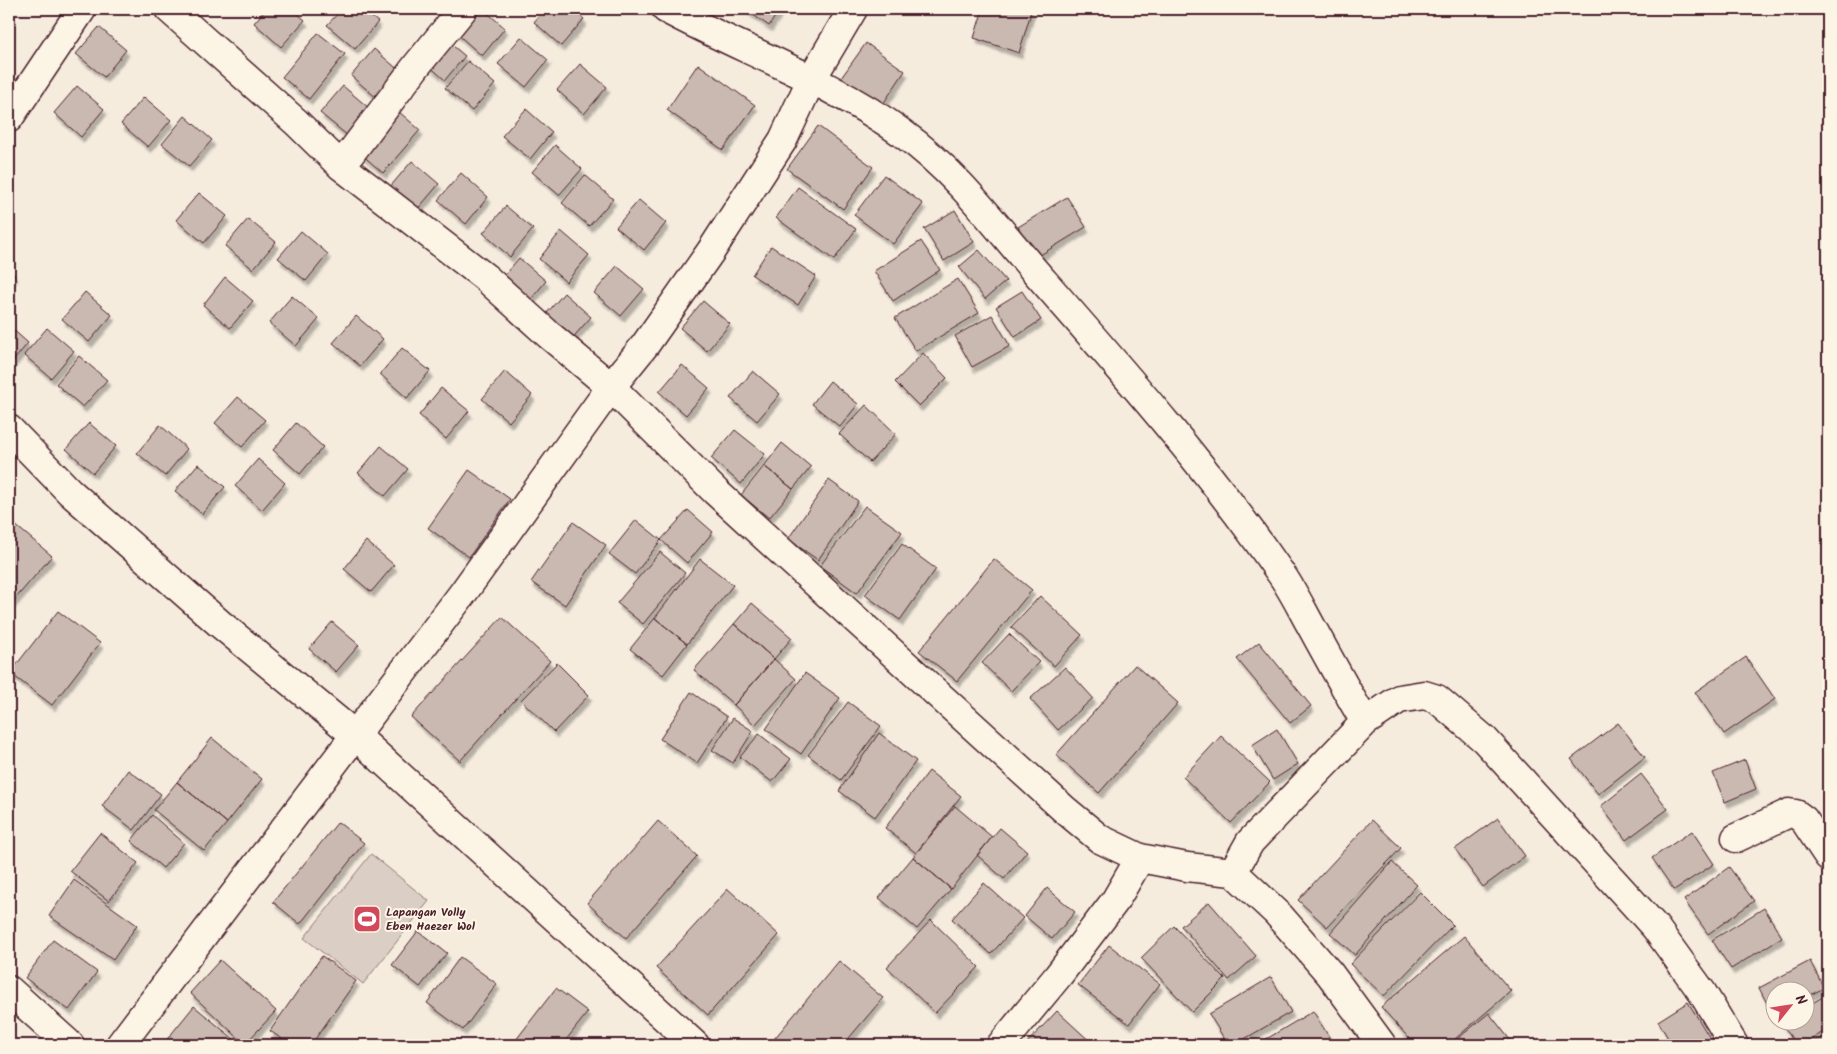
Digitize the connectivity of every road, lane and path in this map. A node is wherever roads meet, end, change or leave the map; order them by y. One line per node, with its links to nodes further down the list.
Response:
1 (82, 9): 7 (street)
2 (169, 9): 8 (street)
3 (463, 9): 8 (street)
4 (666, 9): 6 (street)
5 (854, 9): 6 (street)
6 (812, 78): 9 (street); 11 (street)
7 (9, 118)
8 (341, 166): 9 (street)
9 (611, 388): 12 (street); 15 (street)
10 (9, 430): 12 (street)
11 (1365, 722): 16 (street); 23 (street)
12 (355, 735): 19 (street); 20 (street)
13 (1736, 838): 14 (street)
14 (1828, 856)
15 (1140, 858): 16 (street); 21 (street)
16 (1233, 872): 22 (street)
17 (9, 990): 18 (street)
18 (70, 1045)
19 (120, 1045)
20 (696, 1045)
21 (1001, 1045)
22 (1382, 1045)
23 (1734, 1045)

